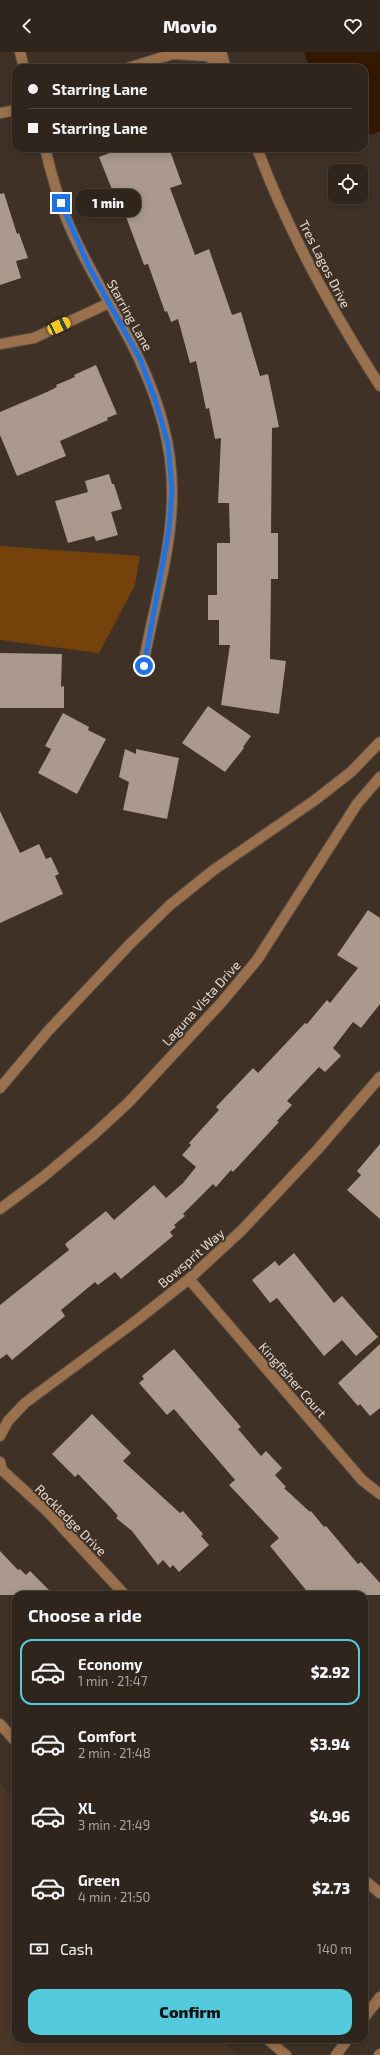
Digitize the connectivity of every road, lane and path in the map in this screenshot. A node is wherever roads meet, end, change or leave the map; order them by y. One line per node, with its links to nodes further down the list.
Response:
1 (20, 52): 3 (street)
2 (222, 55): 4 (street); 5 (street)
3 (23, 64)
4 (141, 64)
5 (212, 64)
6 (12, 111): 7 (street)
7 (0, 113)
8 (46, 152): 10 (street, Starring Lane)
9 (258, 152): 12 (street, Tres Lagos Drive)
10 (109, 303): 11 (street); 13 (street, Starring Lane)
11 (0, 344)
12 (380, 386)
13 (144, 666)
14 (380, 742): 17 (street)
15 (380, 777): 18 (street, Laguna Vista Drive)
16 (379, 1081): 19 (street, Bowsprit Way)
17 (0, 1088)
18 (0, 1210)
19 (189, 1278): 20 (street, Bowsprit Way); 22 (street, Kingfisher Court)
20 (0, 1436)
21 (0, 1462): 23 (street, Rockledge Drive)
22 (380, 1494)
23 (121, 1591)
24 (0, 1724): 25 (street)
25 (12, 1738)
26 (368, 1883): 27 (street)
27 (380, 1893)
28 (378, 2003): 29 (street)
29 (368, 2014)
30 (272, 2043): 32 (street)
31 (345, 2043): 33 (street)
32 (286, 2055)
33 (336, 2055)

